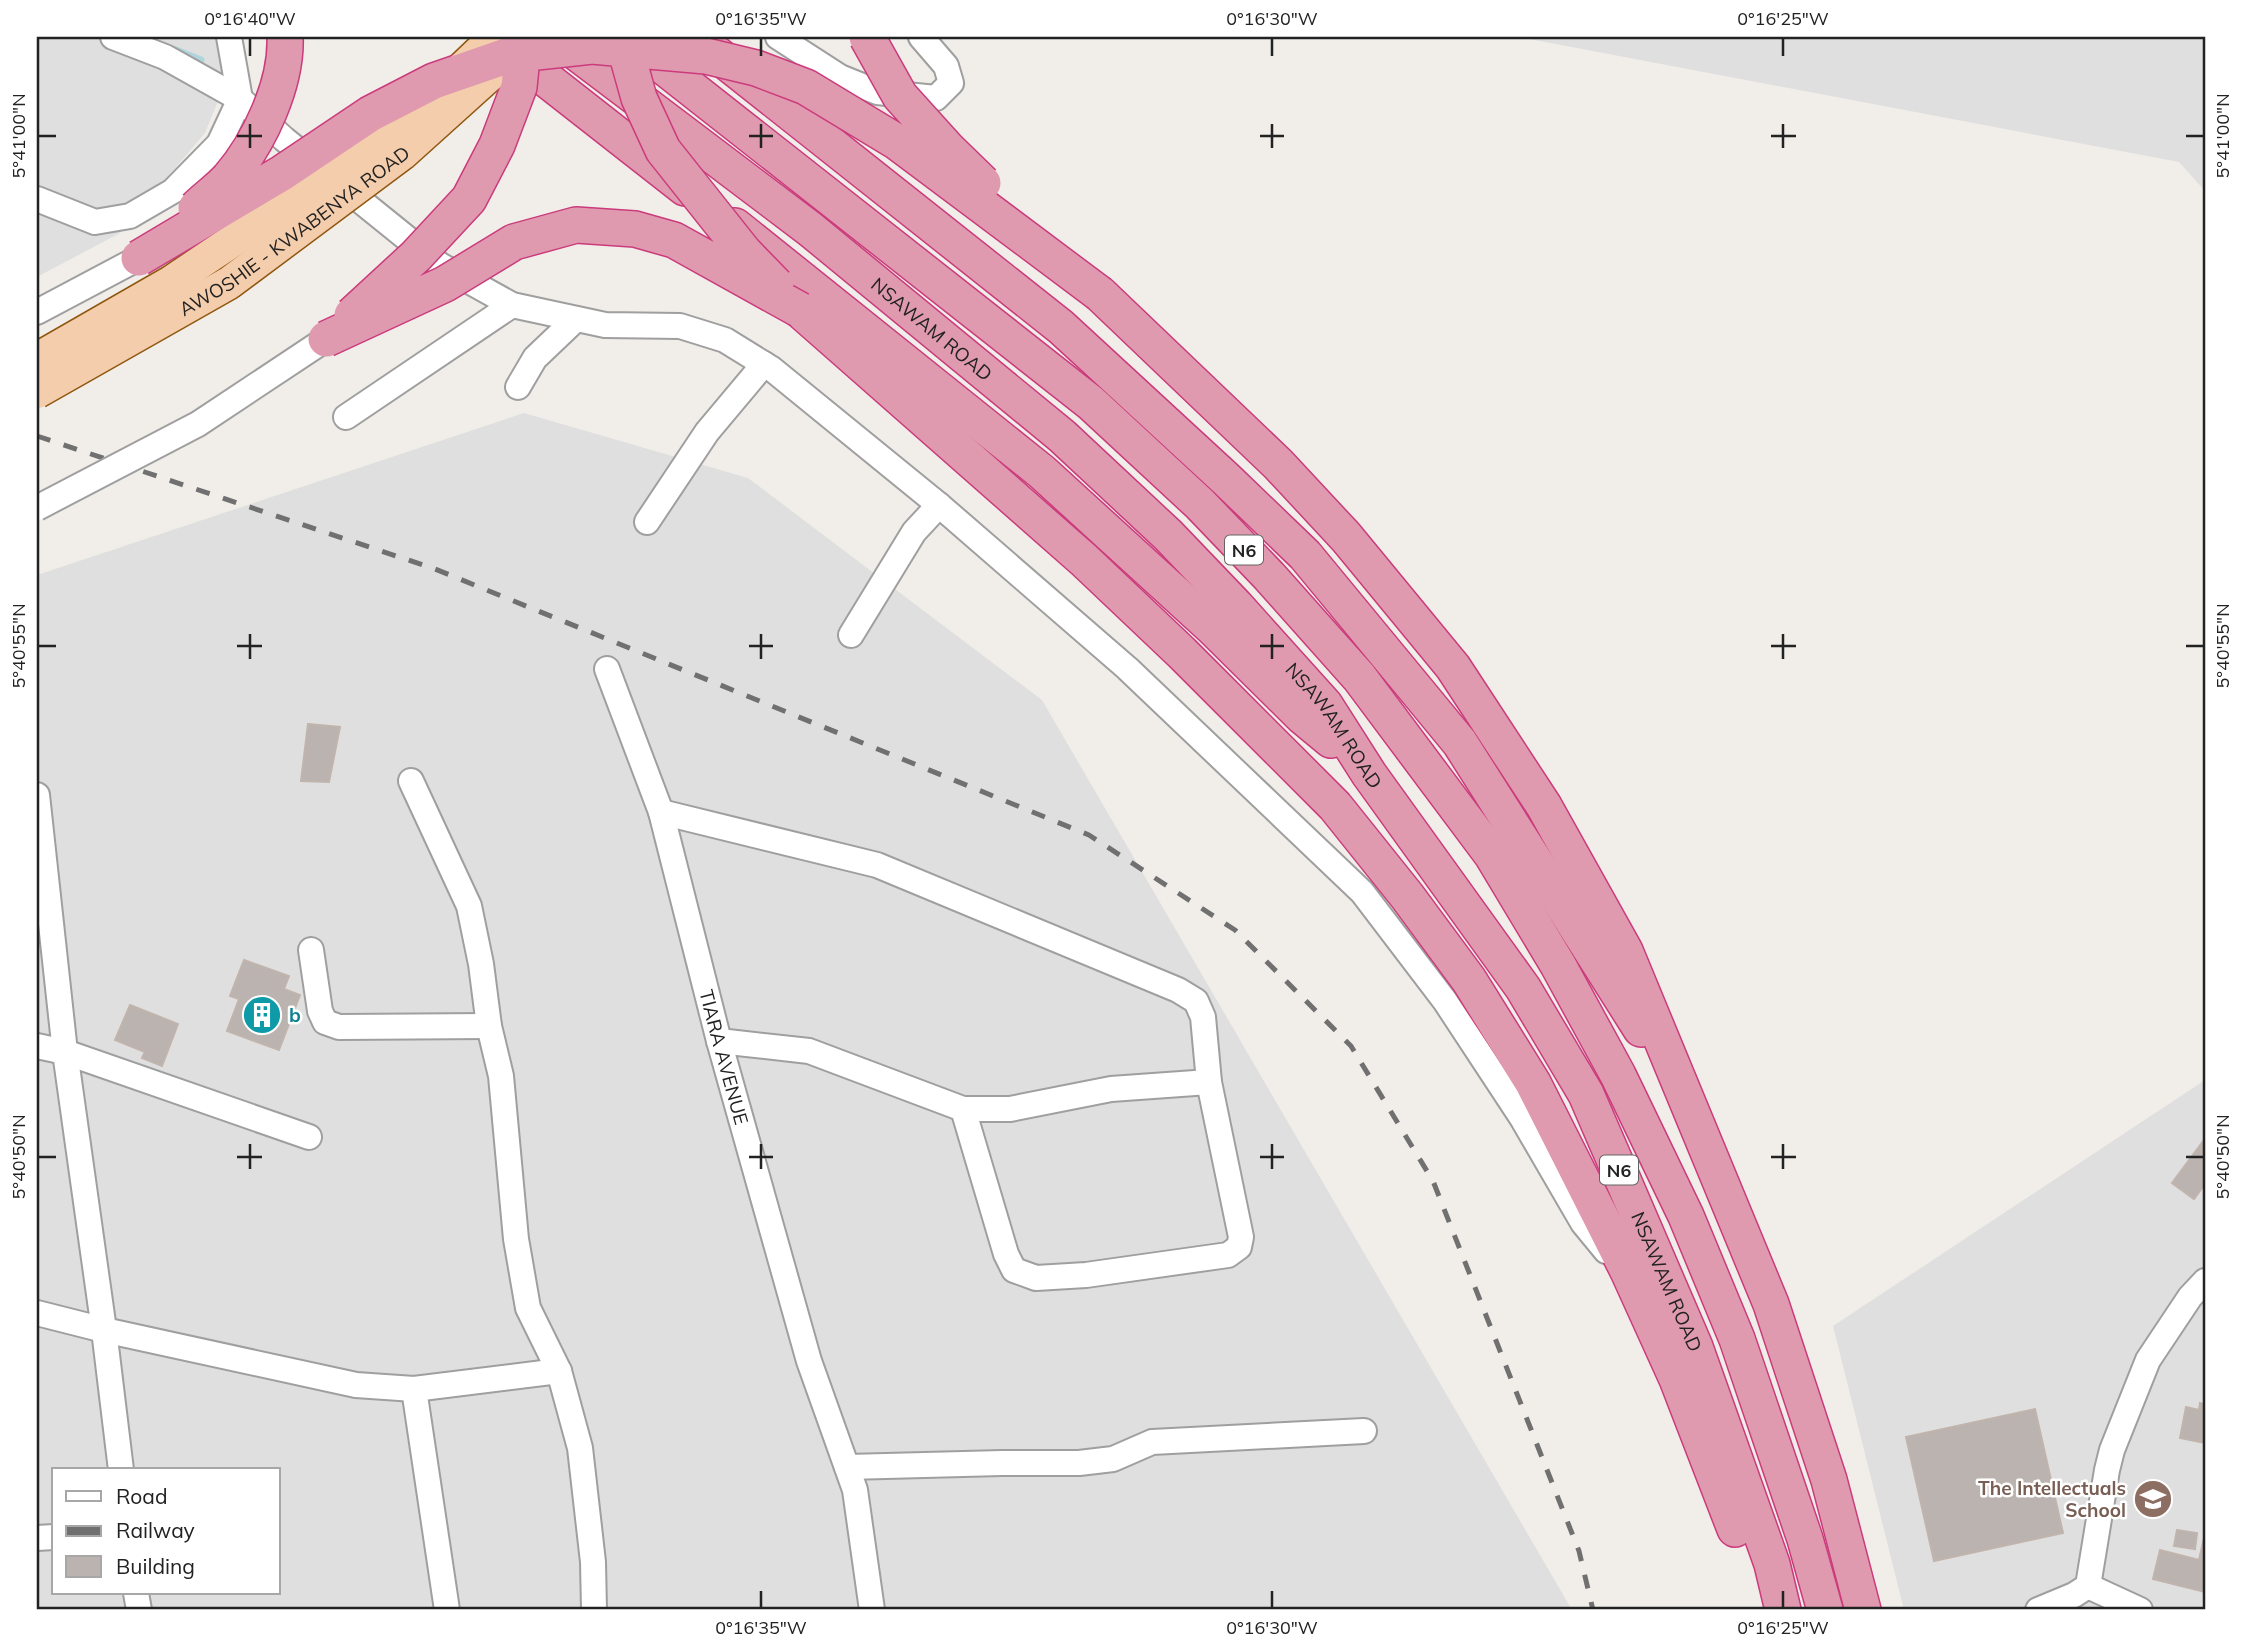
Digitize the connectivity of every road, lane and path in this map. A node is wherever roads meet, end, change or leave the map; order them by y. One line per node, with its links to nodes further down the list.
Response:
1 (113, 37): 13 (street)
2 (229, 37): 13 (street)
3 (285, 37): 15 (highway, bridge)
4 (493, 37): 22 (main road, AWOSHIE - KWABENYA ROAD, bridge); 32 (highway)
5 (524, 37): 21 (highway, bridge)
6 (531, 37): 25 (main road, AWOSHIE - KWABENYA ROAD, bridge)
7 (556, 37): 32 (highway, NSAWAM ROAD / N6)
8 (624, 37): 18 (highway, bridge); 61 (highway, N6)
9 (695, 37): 43 (highway)
10 (778, 37): 12 (street)
11 (867, 37): 16 (highway, bridge)
12 (921, 37)
13 (240, 99): 14 (street); 17 (street)
14 (37, 199)
15 (139, 258): 16 (highway, bridge); 19 (street)
16 (1100, 294): 43 (highway)
17 (512, 305): 20 (street); 26 (street)
18 (800, 310): 21 (highway, bridge); 46 (highway)
19 (37, 312)
20 (576, 319): 23 (street); 24 (street)
21 (326, 339): 28 (street, bridge)
22 (37, 359)
23 (764, 364): 27 (street); 29 (street)
24 (518, 387)
25 (37, 393)
26 (346, 417)
27 (939, 505): 30 (street); 46 (street)
28 (37, 508)
29 (647, 522)
30 (851, 635)
31 (607, 669): 35 (street, TIARA AVENUE)
32 (1369, 774): 60 (highway, NSAWAM ROAD / N6)
33 (411, 781): 38 (street)
34 (37, 795): 36 (street)
35 (661, 812): 39 (street, TIARA AVENUE); 42 (street)
36 (39, 827): 41 (street)
37 (311, 950): 38 (street)
38 (489, 1026): 50 (street)
39 (719, 1041): 44 (street); 53 (street, TIARA AVENUE)
40 (37, 1046): 41 (street)
41 (65, 1052): 45 (street); 49 (street)
42 (1209, 1082): 44 (street); 44 (street)
43 (1685, 1096): 62 (highway)
44 (963, 1109)
45 (309, 1137)
46 (1628, 1271): 59 (highway)
47 (2205, 1282): 55 (street)
48 (37, 1313): 49 (street)
49 (104, 1330): 51 (street); 54 (street)
50 (559, 1371): 51 (street); 57 (street)
51 (414, 1389): 56 (street)
52 (1364, 1431): 53 (street)
53 (847, 1467): 58 (street, TIARA AVENUE)
54 (121, 1468)
55 (2088, 1586): 63 (street); 64 (street)
56 (447, 1610)
57 (594, 1610)
58 (872, 1610)
59 (1763, 1610)
60 (1783, 1610)
61 (1825, 1610)
62 (1863, 1610)
63 (2038, 1610)
64 (2140, 1610)

